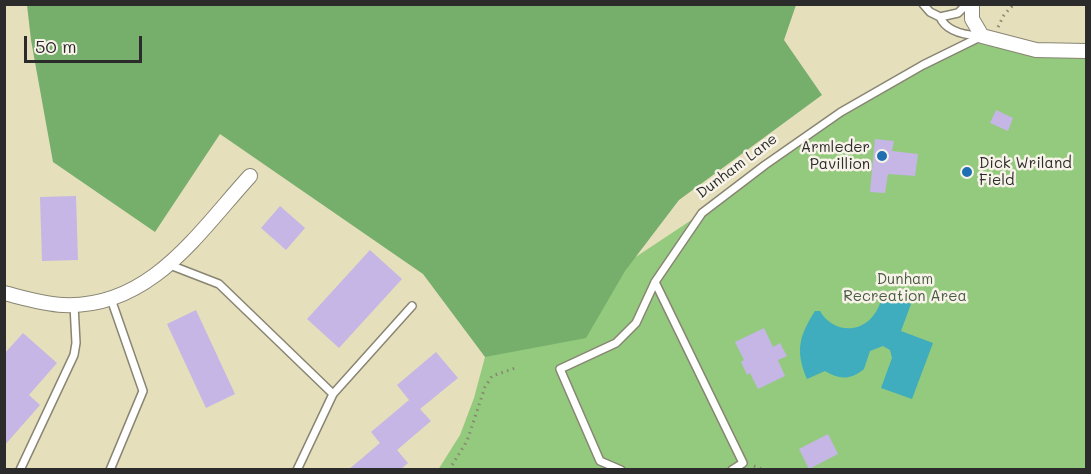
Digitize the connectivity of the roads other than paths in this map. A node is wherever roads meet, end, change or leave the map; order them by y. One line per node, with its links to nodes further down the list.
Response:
1 (923, 4): 3 (lane)
2 (969, 4): 3 (lane); 4 (street)
3 (940, 16): 4 (lane)
4 (982, 36): 5 (street); 8 (lane, Dunham Lane)
5 (1086, 51)
6 (250, 176): 7 (street)
7 (170, 265): 10 (street); 13 (lane)
8 (655, 282): 17 (lane, Dunham Lane); 18 (lane)
9 (4, 293): 11 (street)
10 (111, 299): 11 (street); 15 (lane)
11 (74, 305): 14 (lane)
12 (412, 306): 13 (lane)
13 (333, 394): 16 (lane)
14 (20, 470)
15 (110, 470)
16 (297, 470)
17 (621, 470)
18 (732, 470)

